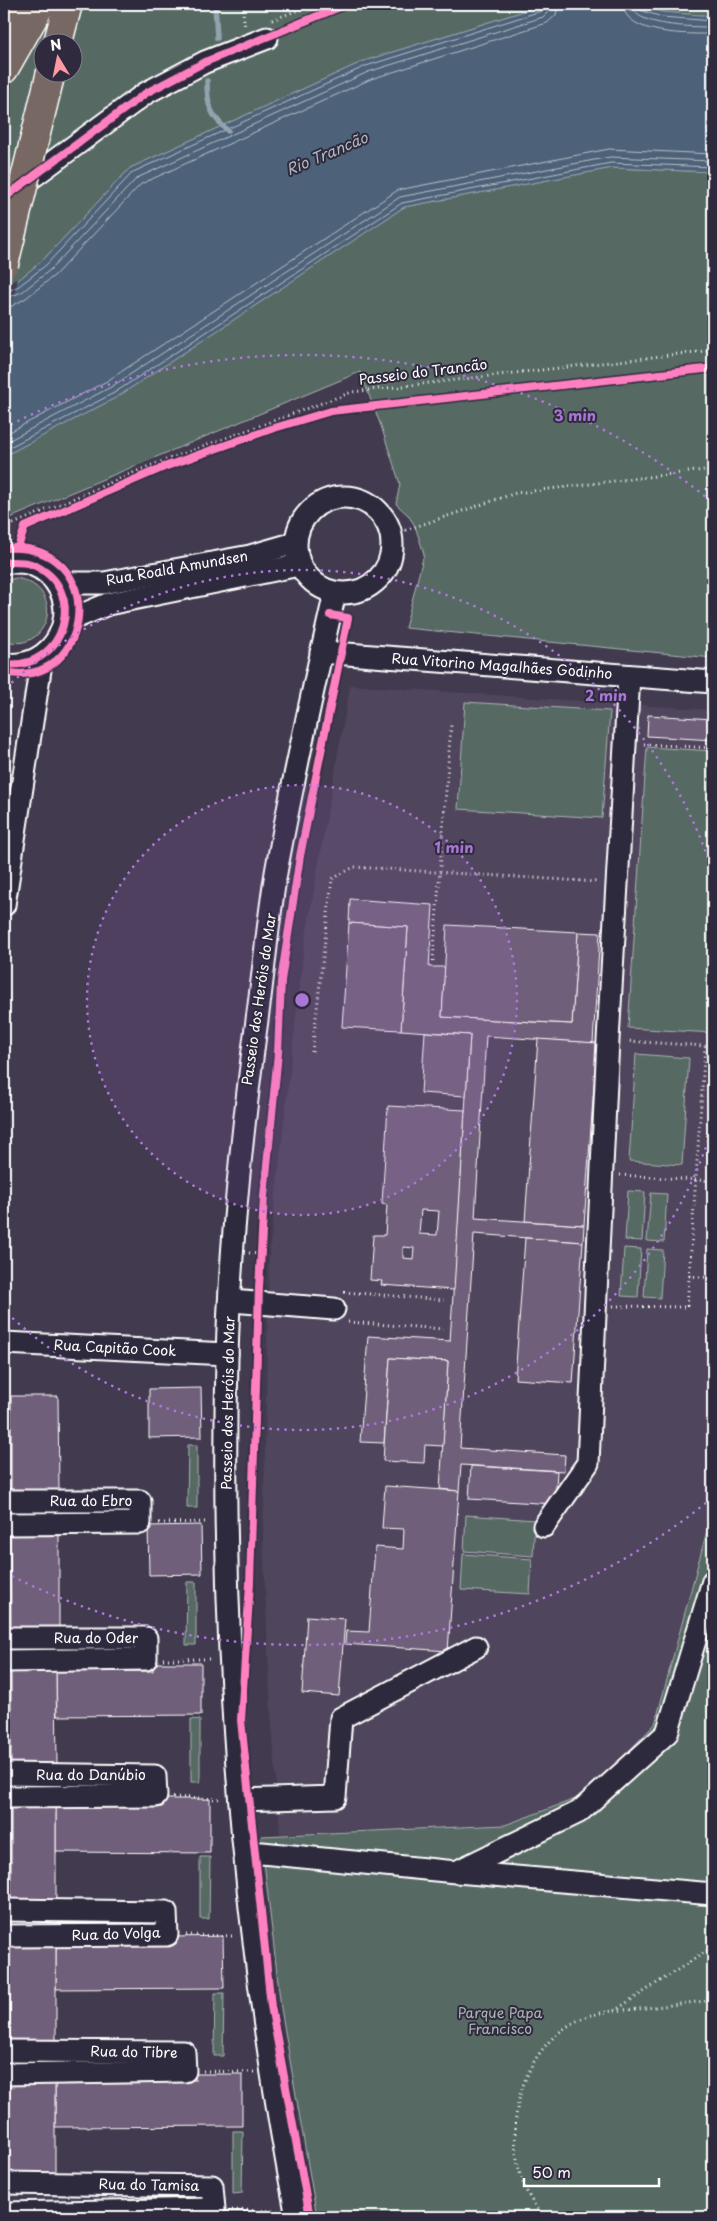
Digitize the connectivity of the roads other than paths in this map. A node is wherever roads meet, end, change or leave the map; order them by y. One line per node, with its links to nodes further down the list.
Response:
1 (13, 4): 4 (highway)
2 (41, 4): 7 (highway)
3 (68, 4): 6 (highway)
4 (4, 20)
5 (264, 28): 9 (street)
6 (61, 32)
7 (4, 69)
8 (49, 82): 10 (highway, bridge)
9 (4, 198)
10 (4, 264)
11 (295, 543): 13 (street); 14 (street, Rua Roald Amundsen); 15 (street)
12 (4, 562): 14 (street)
13 (299, 565): 15 (street); 16 (street, Rua Roald Amundsen)
14 (56, 583): 16 (street)
15 (335, 593): 17 (street, Passeio dos Heróis do Mar)
16 (65, 622): 18 (street)
17 (320, 652): 20 (street, Rua Vitorino Magalhães Godinho); 23 (street, Passeio dos Heróis do Mar)
18 (42, 657): 19 (street); 22 (street)
19 (4, 664)
20 (630, 676): 21 (street, Rua Vitorino Magalhães Godinho); 29 (street)
21 (713, 682)
22 (4, 905)
23 (231, 1301): 24 (street); 26 (street, Passeio dos Heróis do Mar)
24 (337, 1307)
25 (4, 1343): 26 (street, Rua Capitão Cook)
26 (227, 1354): 36 (street, Passeio dos Heróis do Mar)
27 (4, 1501): 28 (street, Rua do Ebro)
28 (4, 1524)
29 (544, 1526)
30 (713, 1581): 38 (street)
31 (4, 1638): 33 (street, Rua do Oder)
32 (476, 1647): 36 (street)
33 (4, 1661)
34 (4, 1774): 35 (street, Rua do Danúbio)
35 (4, 1797)
36 (240, 1800): 37 (street, Passeio dos Heróis do Mar)
37 (245, 1854): 38 (street); 46 (street, Passeio dos Heróis do Mar)
38 (456, 1872): 39 (street)
39 (713, 1894)
40 (4, 1910): 41 (street, Rua do Volga)
41 (4, 1936)
42 (4, 2051): 43 (street, Rua do Tibre)
43 (4, 2074)
44 (4, 2184): 45 (street, Rua do Tamisa)
45 (4, 2213)
46 (297, 2214)

